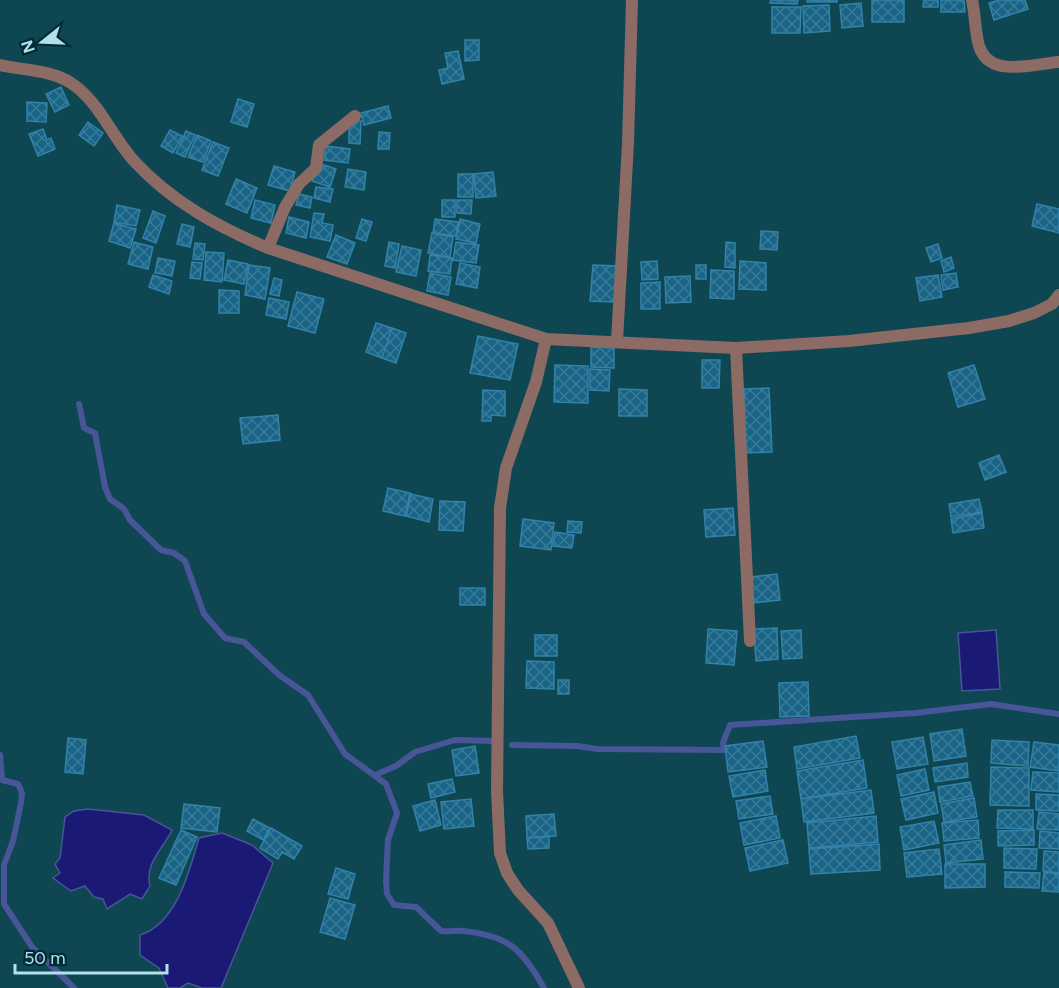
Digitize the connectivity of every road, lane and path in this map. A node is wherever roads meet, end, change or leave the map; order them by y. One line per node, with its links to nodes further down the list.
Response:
1 (632, 0): 9 (street)
2 (972, 0): 3 (street)
3 (1059, 62)
4 (0, 65): 6 (street)
5 (355, 116): 6 (street)
6 (268, 248): 8 (street)
7 (1059, 295): 10 (street)
8 (546, 339): 9 (street); 12 (street)
9 (617, 341): 10 (street)
10 (736, 348): 11 (street)
11 (750, 640)
12 (579, 988)

